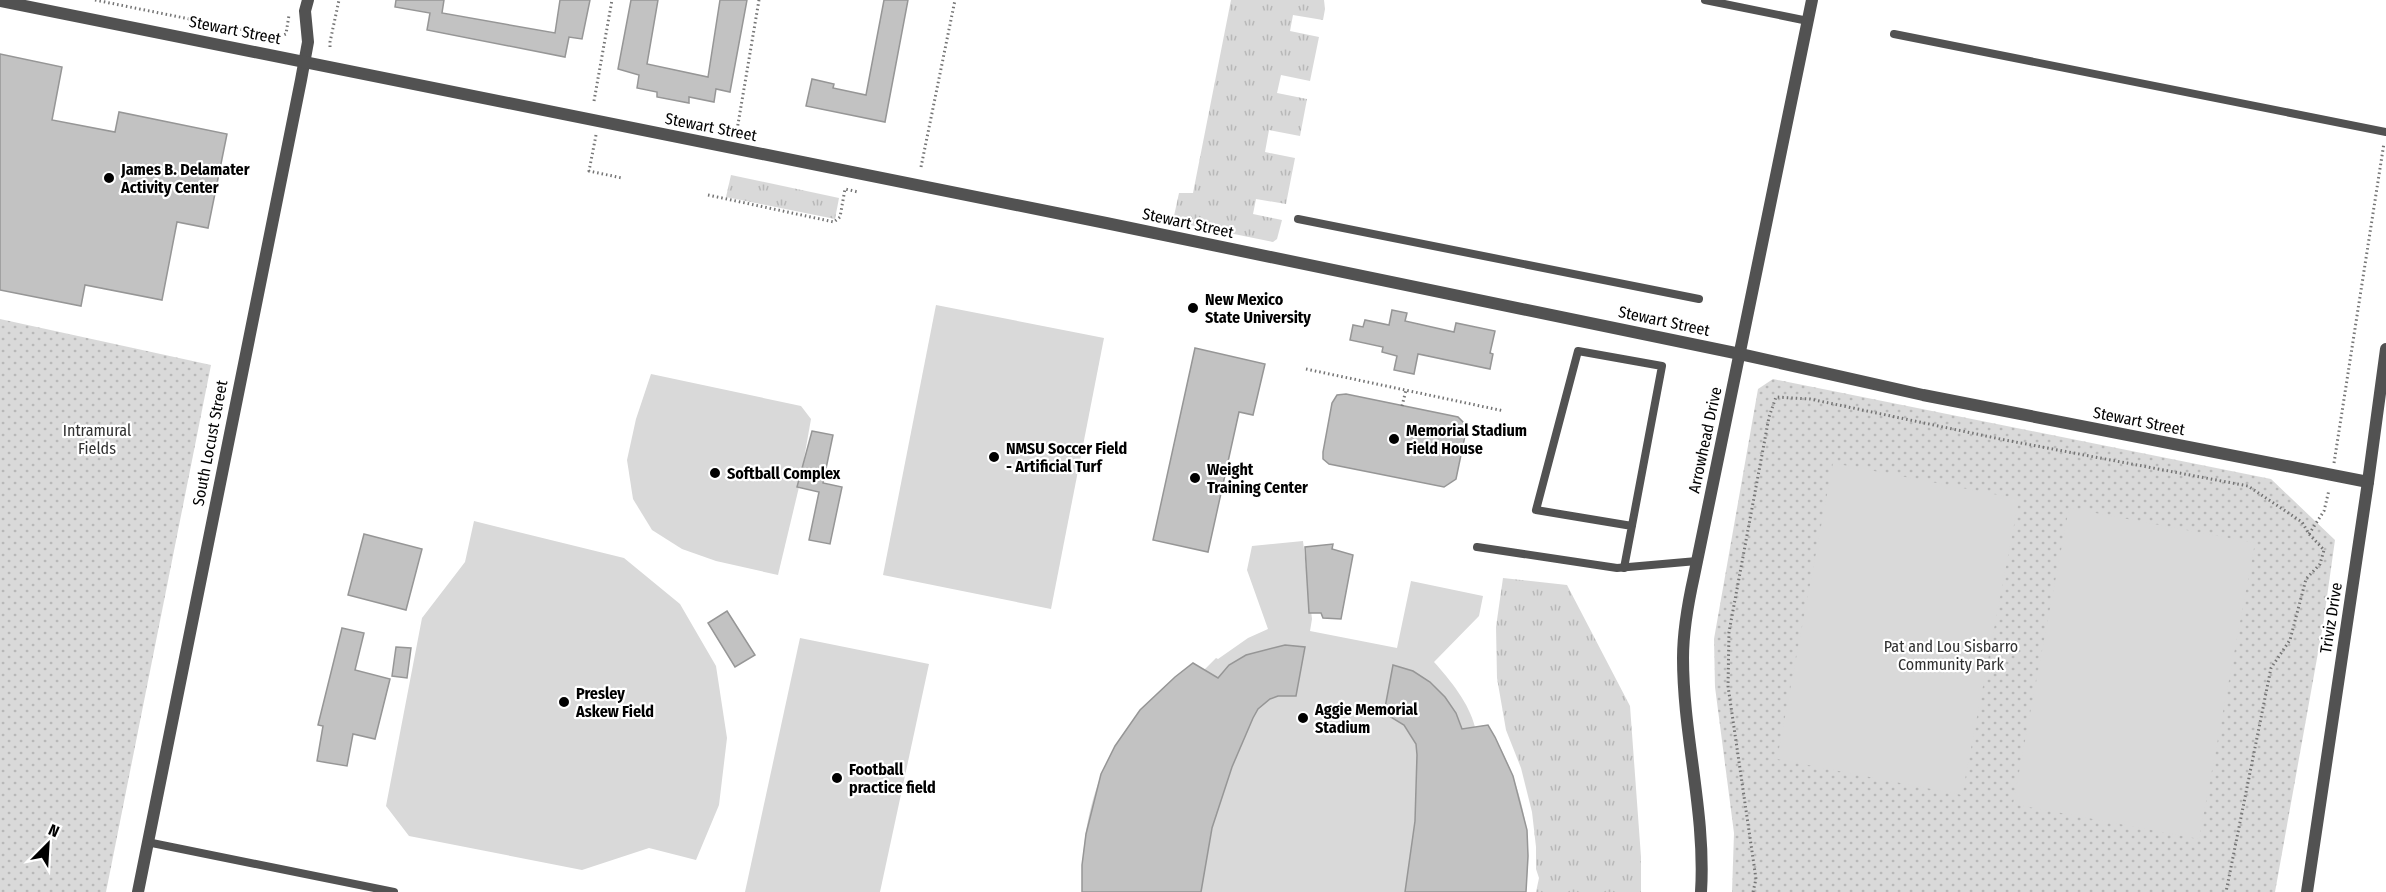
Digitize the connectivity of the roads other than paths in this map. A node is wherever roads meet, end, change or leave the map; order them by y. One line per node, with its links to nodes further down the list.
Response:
1 (308, 0): 9 (street, South Locust Street)
2 (1705, 0): 6 (lane)
3 (1763, 0): 6 (lane)
4 (1812, 0): 7 (street, Arrowhead Drive)
5 (0, 1): 9 (street, Stewart Street)
6 (1761, 10): 7 (lane)
7 (1808, 21): 14 (street, Arrowhead Drive)
8 (1894, 34): 10 (lane)
9 (304, 61): 14 (street, Stewart Street); 20 (street, South Locust Street)
10 (2386, 132)
11 (1298, 219): 12 (lane)
12 (1699, 299)
13 (2386, 349): 15 (street, Triviz Drive)
14 (1740, 354): 15 (street, Stewart Street); 18 (street, Arrowhead Drive)
15 (2368, 482): 24 (street, Triviz Drive)
16 (1632, 526): 16 (lane); 19 (lane)
17 (1477, 547): 19 (lane)
18 (1697, 561): 19 (lane); 23 (street, Arrowhead Drive)
19 (1624, 568)
20 (147, 842): 21 (street, South Locust Street); 22 (lane)
21 (138, 892)
22 (394, 892)
23 (1701, 892)
24 (2307, 892)

